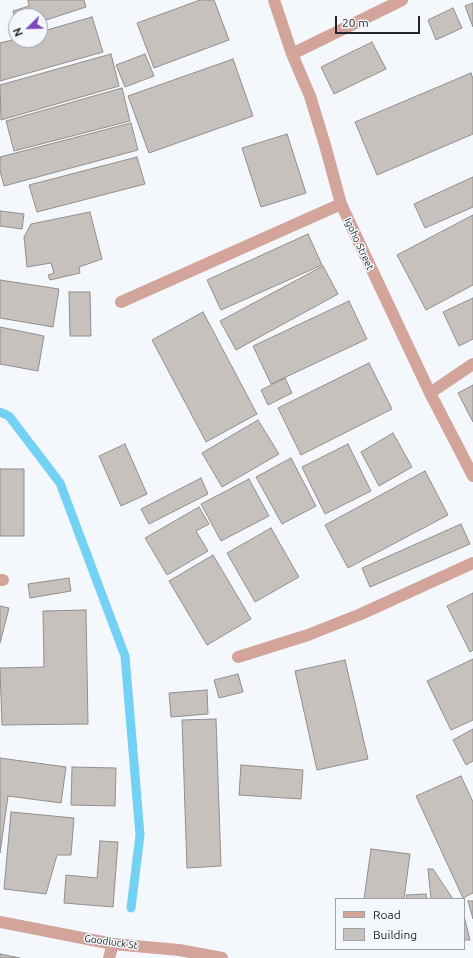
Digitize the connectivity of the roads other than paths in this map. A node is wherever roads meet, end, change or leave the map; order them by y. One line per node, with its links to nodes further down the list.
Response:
1 (274, 0): 3 (street, Igoho Street)
2 (402, 0): 3 (street)
3 (292, 54): 4 (street, Igoho Street)
4 (341, 204): 5 (street); 7 (street, Igoho Street)
5 (121, 302)
6 (473, 364): 7 (street)
7 (430, 393): 8 (street, Igoho Street)
8 (473, 476)
9 (473, 563): 10 (street)
10 (238, 657)
11 (0, 922): 12 (street, Goodluck St)
12 (113, 944): 13 (street); 14 (street, Goodluck St)
13 (109, 958)
14 (222, 958)

